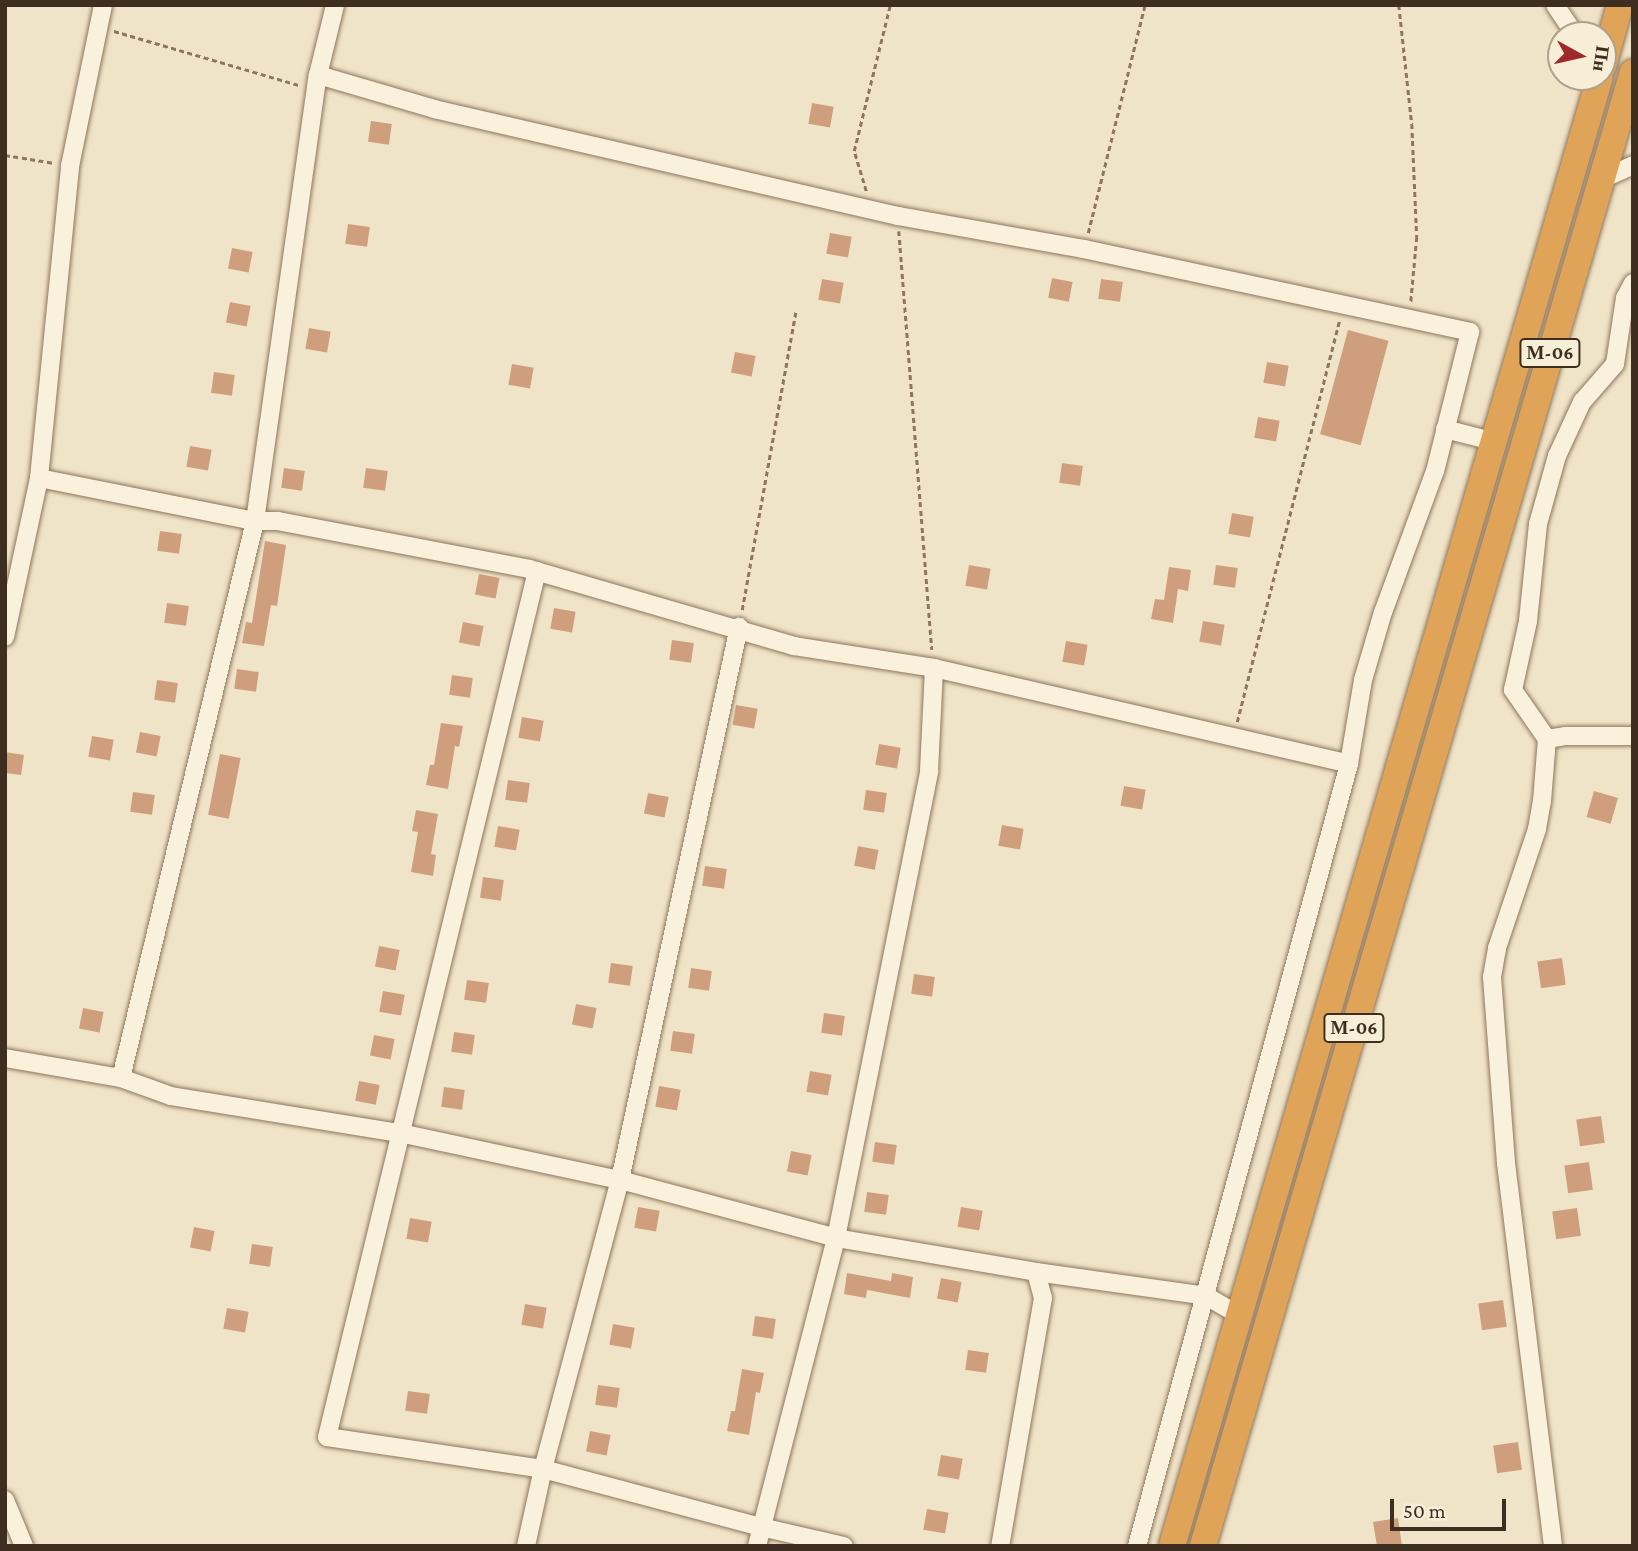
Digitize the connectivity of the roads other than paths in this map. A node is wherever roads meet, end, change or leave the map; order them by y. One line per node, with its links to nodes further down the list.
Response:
1 (103, 5): 13 (street)
2 (335, 5): 6 (street)
3 (1555, 5): 4 (street)
4 (1565, 21)
5 (1633, 72): 9 (highway, М-06)
6 (317, 82): 11 (street); 14 (street)
7 (1595, 91): 12 (highway, М-06)
8 (1633, 165): 9 (street)
9 (1602, 179): 40 (highway, М-06)
10 (1633, 283): 20 (street)
11 (1445, 429): 12 (street); 21 (street)
12 (1492, 441): 29 (highway, М-06)
13 (39, 478): 14 (street); 17 (street)
14 (255, 521): 15 (street); 23 (street)
15 (537, 571): 16 (street); 24 (street)
16 (740, 627): 18 (street); 25 (street)
17 (5, 637)
18 (934, 667): 21 (street); 26 (street)
19 (1633, 736): 20 (street)
20 (1547, 739): 41 (street)
21 (1349, 764): 28 (street)
22 (5, 1058): 23 (street)
23 (121, 1077): 24 (street)
24 (400, 1133): 25 (street); 30 (street)
25 (620, 1180): 26 (street); 30 (street)
26 (836, 1238): 27 (street); 32 (street)
27 (1036, 1272): 28 (street); 37 (street)
28 (1206, 1296): 29 (street); 38 (street)
29 (1239, 1315): 39 (highway, М-06)
30 (543, 1469): 32 (street); 34 (street)
31 (5, 1500): 33 (street)
32 (761, 1527): 35 (street); 36 (street)
33 (23, 1546)
34 (526, 1546)
35 (757, 1546)
36 (844, 1546)
37 (1000, 1546)
38 (1137, 1546)
39 (1171, 1546)
40 (1203, 1546)
41 (1553, 1546)

